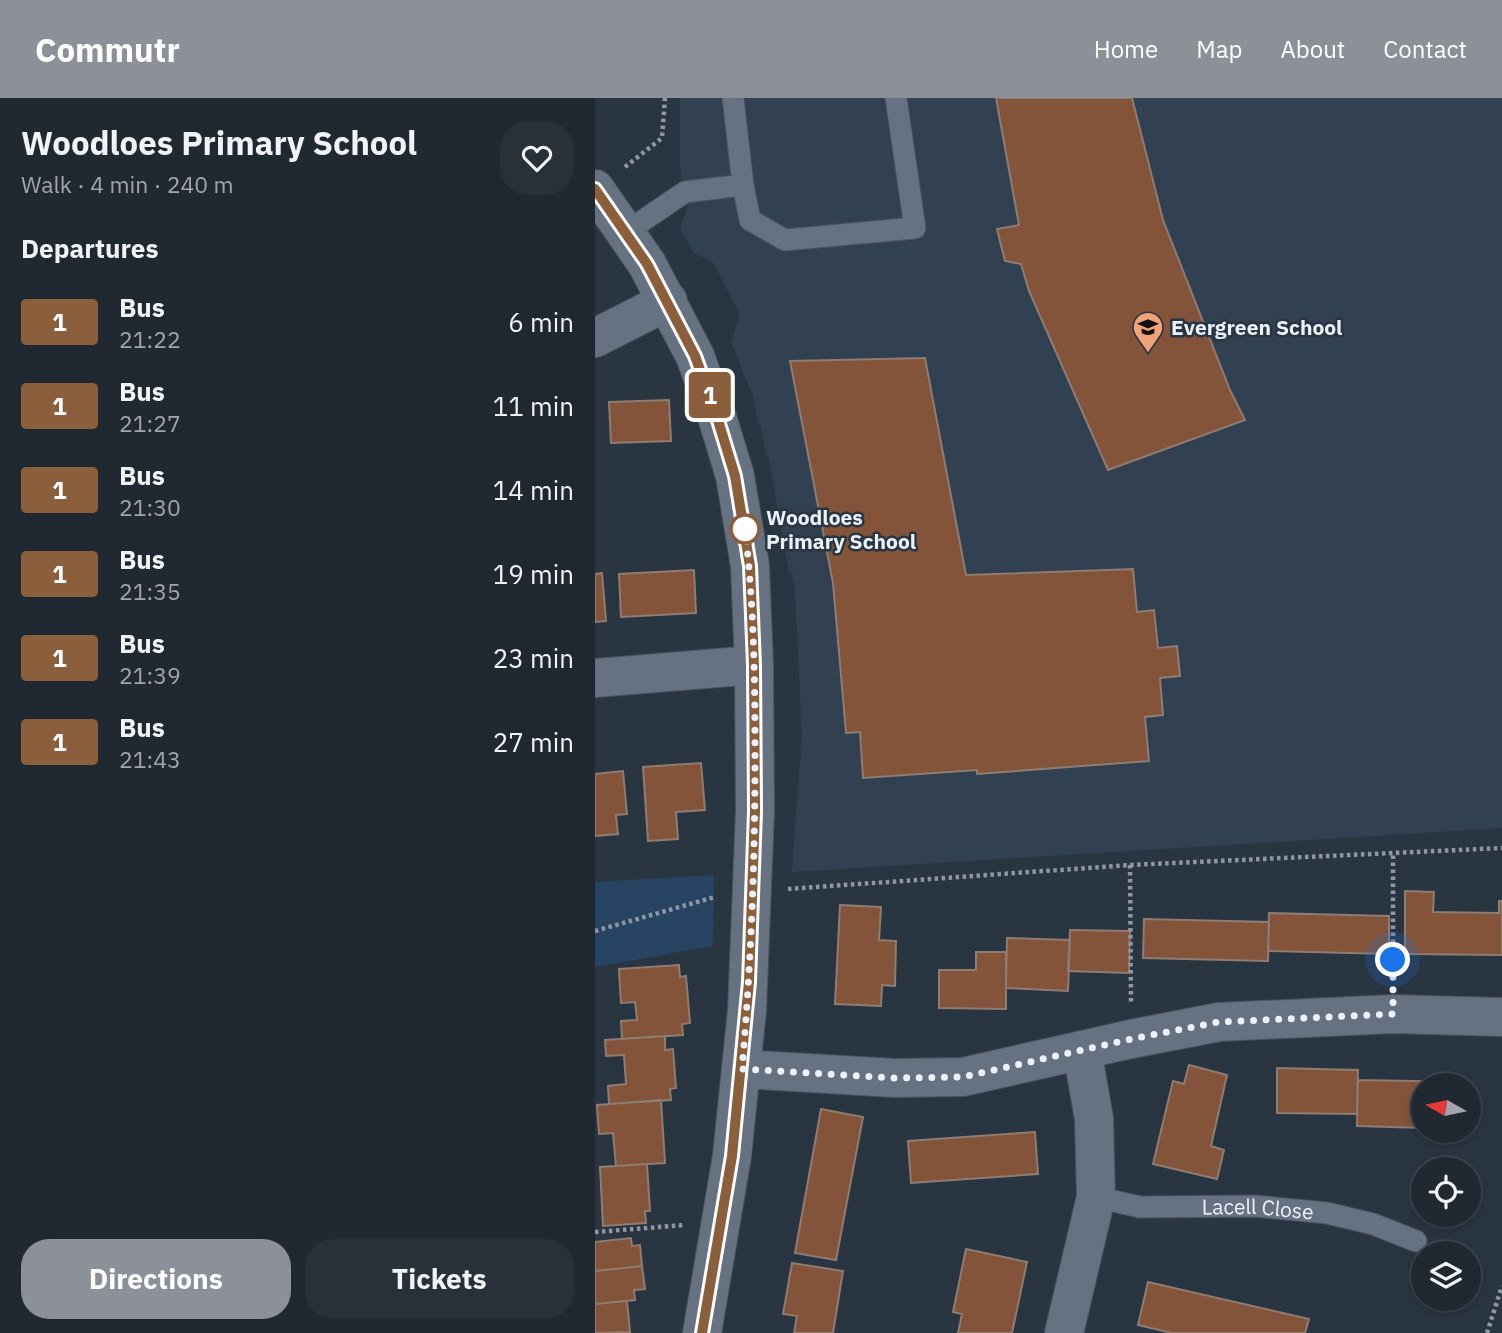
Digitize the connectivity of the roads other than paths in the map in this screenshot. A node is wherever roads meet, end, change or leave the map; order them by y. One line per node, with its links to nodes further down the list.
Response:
1 (733, 98): 4 (lane)
2 (895, 98): 4 (lane)
3 (607, 181): 5 (street)
4 (743, 185): 5 (lane)
5 (626, 232): 6 (street)
6 (668, 300): 7 (street); 8 (street)
7 (595, 338)
8 (754, 665): 9 (street); 12 (street)
9 (595, 678)
10 (1502, 1017): 11 (street)
11 (1082, 1050): 12 (street); 13 (street)
12 (742, 1069): 15 (street)
13 (1096, 1197): 14 (lane, Lacell Close); 16 (street)
14 (1416, 1241)
15 (702, 1333)
16 (1064, 1333)

